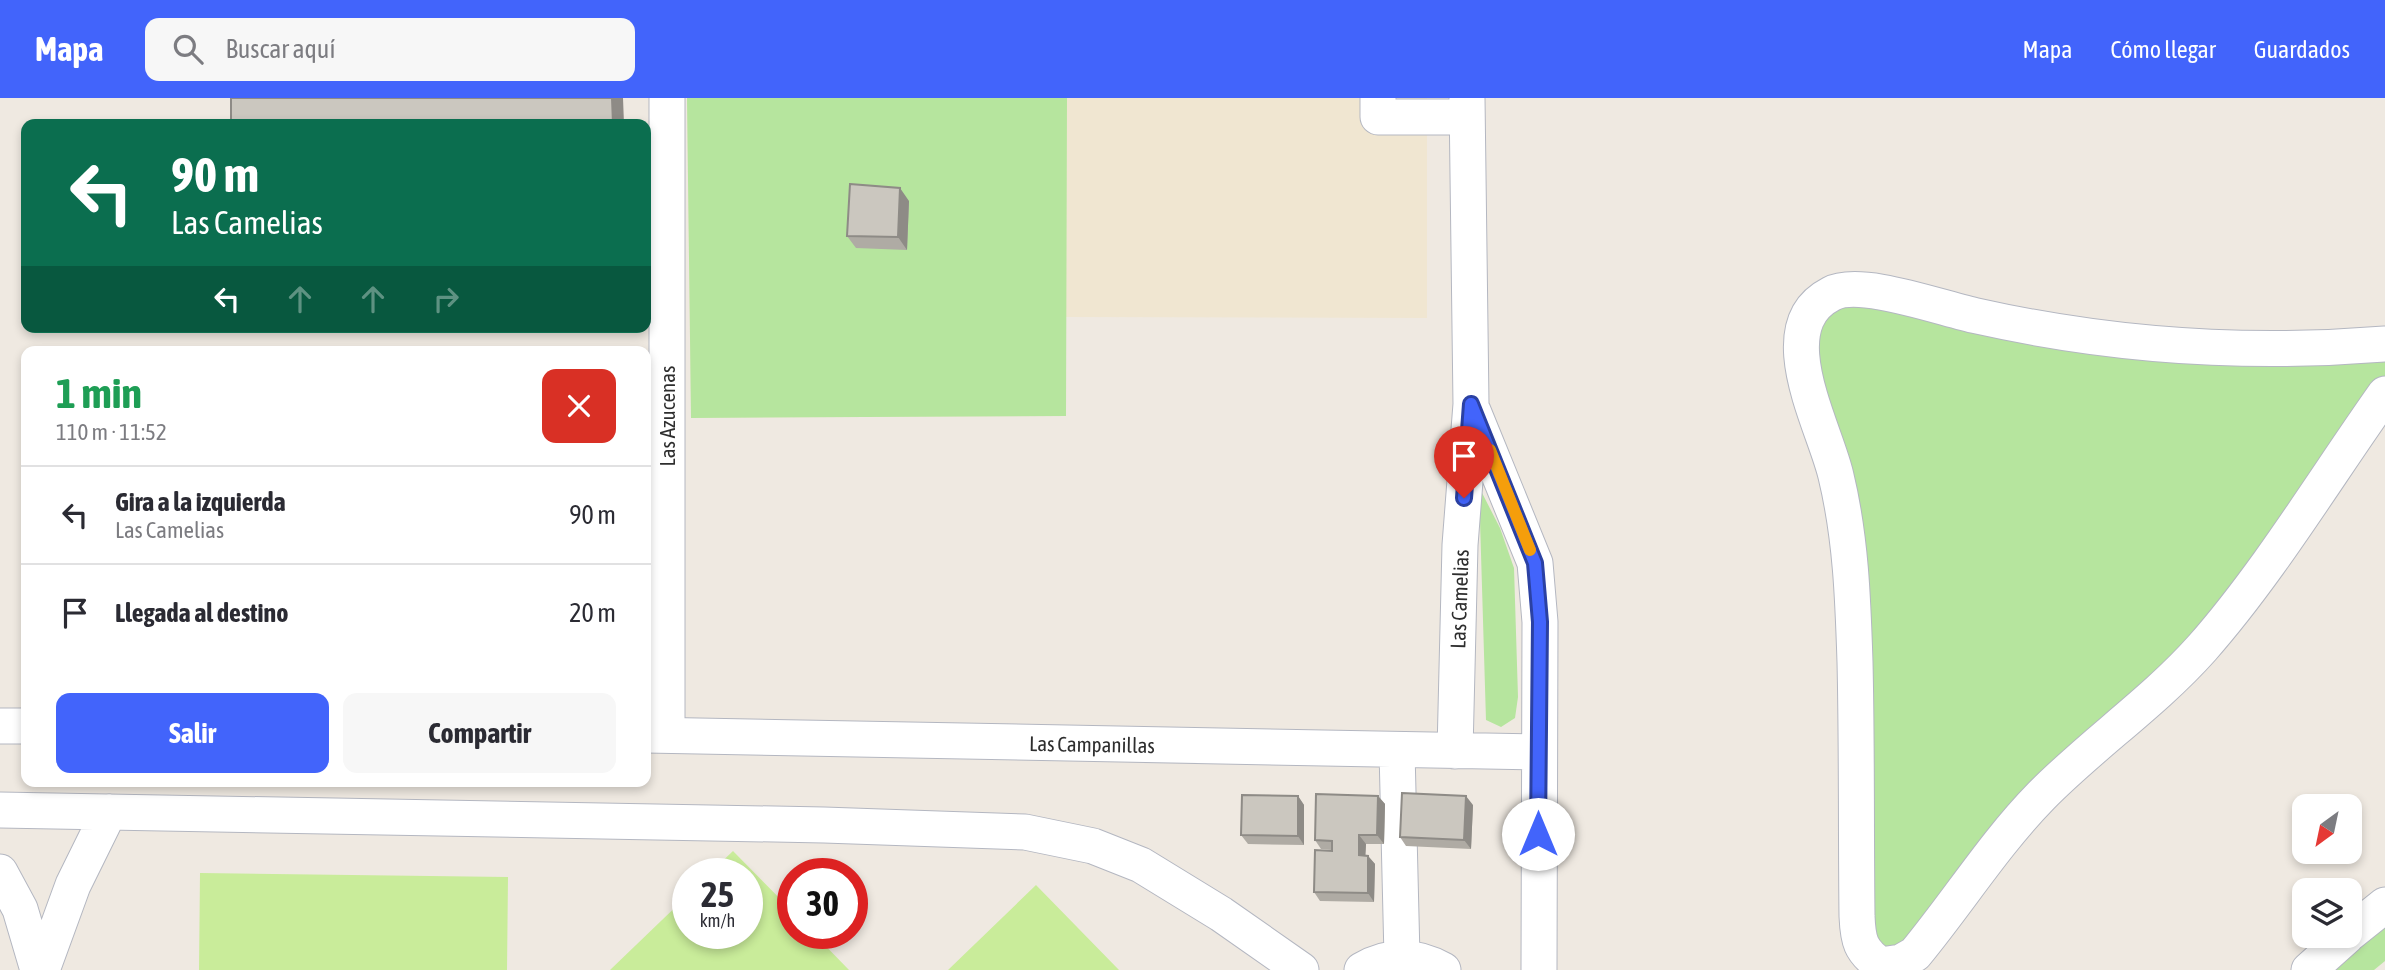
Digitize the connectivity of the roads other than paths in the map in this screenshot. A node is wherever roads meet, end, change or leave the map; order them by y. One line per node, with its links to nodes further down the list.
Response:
1 (667, 98): 9 (street, Las Azucenas)
2 (1378, 108): 3 (street)
3 (1467, 108): 6 (street, Las Camelias)
4 (2385, 344): 5 (street)
5 (2385, 394)
6 (1471, 404): 11 (street, Las Camelias); 12 (street, Las Camelias)
7 (0, 726): 8 (street)
8 (21, 726)
9 (657, 735): 10 (street, Las Campanillas)
10 (1397, 751): 11 (street, Las Campanillas); 19 (street)
11 (1455, 751): 12 (street, Las Campanillas)
12 (1538, 752): 24 (street, Las Camelias)
13 (0, 810): 14 (street)
14 (108, 812): 20 (street); 21 (street)
15 (0, 872): 20 (street)
16 (2385, 905): 17 (street)
17 (2362, 924)
18 (2334, 948): 25 (street)
19 (1402, 957): 22 (street); 23 (street)
20 (40, 970)
21 (1301, 970)
22 (1362, 970)
23 (1443, 970)
24 (1539, 970)
25 (2309, 970)

